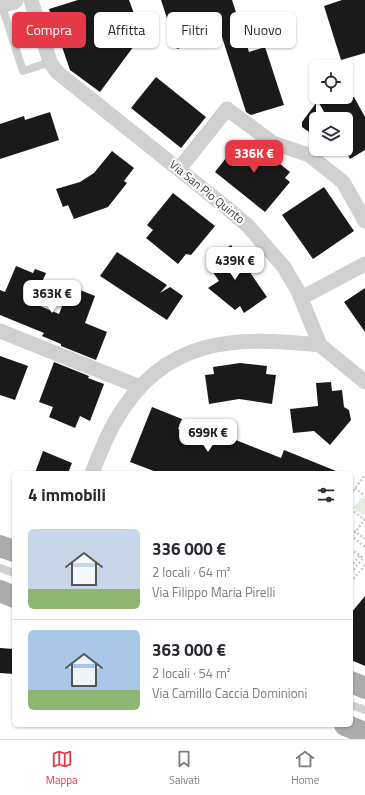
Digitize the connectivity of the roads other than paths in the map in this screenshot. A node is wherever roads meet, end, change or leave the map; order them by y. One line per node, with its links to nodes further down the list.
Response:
1 (31, 0): 3 (street)
2 (4, 2): 3 (lane)
3 (50, 62): 4 (street, Via San Pio Quinto)
4 (179, 169): 5 (street); 7 (street, Via San Pio Quinto)
5 (365, 221)
6 (365, 264): 7 (street)
7 (301, 298): 9 (street, Via San Pio Quinto)
8 (0, 331): 11 (street)
9 (320, 346): 10 (street, Via San Pio Quinto); 11 (street)
10 (365, 382)
11 (140, 387): 12 (street)
12 (93, 471)
13 (0, 546): 14 (main road)
14 (12, 550)
15 (0, 568): 16 (lane)
16 (12, 572)
17 (0, 591): 18 (main road)
18 (12, 596)
19 (353, 683): 20 (main road)
20 (365, 688)
21 (353, 705): 22 (lane)
22 (365, 710)
23 (349, 727): 24 (main road)
24 (365, 734)

